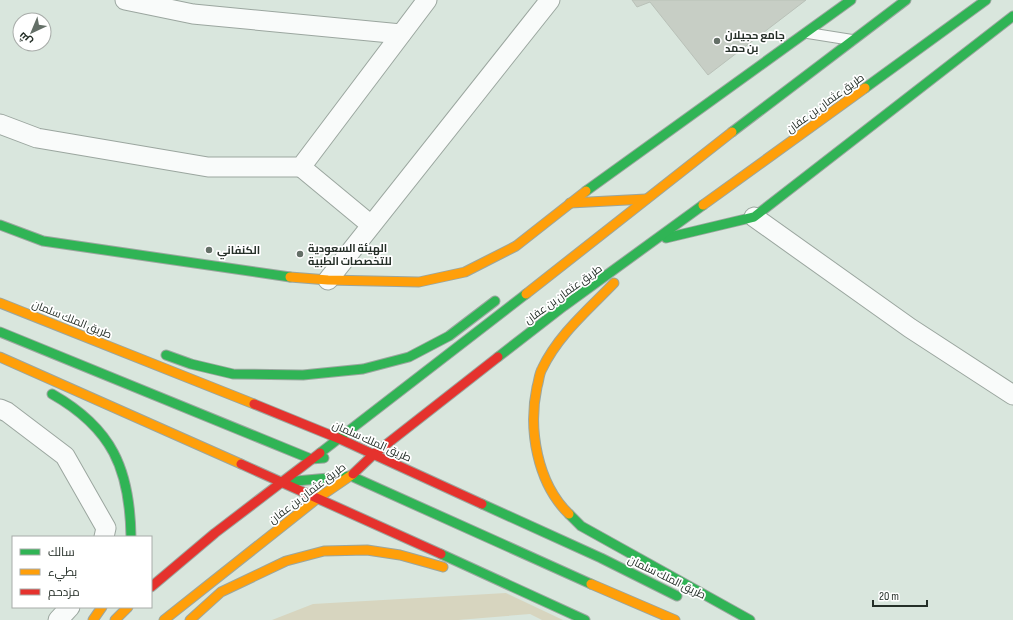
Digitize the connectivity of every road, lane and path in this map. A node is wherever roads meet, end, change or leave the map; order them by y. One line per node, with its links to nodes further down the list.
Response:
1 (125, 0): 9 (street)
2 (427, 0): 9 (street)
3 (550, 0): 17 (street)
4 (851, 0): 8 (street)
5 (906, 0): 10 (street, طريق عثمان بن عفان)
6 (986, 0): 19 (street, طريق عثمان بن عفان)
7 (1013, 16): 15 (street)
8 (806, 32): 10 (lane); 14 (street)
9 (401, 34): 12 (street)
10 (854, 40): 13 (street, طريق عثمان بن عفان)
11 (0, 124): 12 (street)
12 (301, 167): 17 (street)
13 (646, 198): 14 (street); 18 (street); 31 (street, طريق عثمان بن عفان)
14 (570, 203): 20 (street)
15 (754, 217): 19 (street); 29 (street)
16 (0, 225): 20 (street)
17 (371, 225): 20 (street)
18 (597, 225)
19 (656, 241): 32 (street, طريق عثمان بن عفان); 54 (street)
20 (328, 280)
21 (502, 295): 26 (street)
22 (0, 303): 23 (street, طريق الملك سلمان)
23 (12, 309): 25 (street); 31 (street, طريق الملك سلمان)
24 (0, 332): 35 (street)
25 (110, 336)
26 (161, 353)
27 (0, 358): 37 (street)
28 (42, 389): 40 (street)
29 (1013, 395)
30 (0, 409): 39 (street)
31 (340, 439): 32 (street, طريق الملك سلمان); 35 (street, طريق عثمان بن عفان)
32 (374, 454): 33 (street); 36 (street, طريق عثمان بن عفان); 43 (street, طريق الملك سلمان)
33 (351, 456)
34 (335, 457): 35 (street)
35 (311, 459): 37 (street, طريق عثمان بن عفان)
36 (351, 476): 37 (street); 38 (street, طريق عثمان بن عفان); 53 (street)
37 (280, 483): 38 (street); 42 (street, طريق عثمان بن عفان)
38 (318, 498): 41 (street); 50 (street, طريق عثمان بن عفان)
39 (104, 536)
40 (131, 536)
41 (506, 584): 51 (street); 52 (street)
42 (152, 586)
43 (685, 599)
44 (69, 608): 47 (street)
45 (101, 608): 48 (street)
46 (127, 608): 49 (street)
47 (58, 620)
48 (93, 620)
49 (115, 620)
50 (164, 620)
51 (190, 620)
52 (585, 620)
53 (674, 620)
54 (750, 620)

